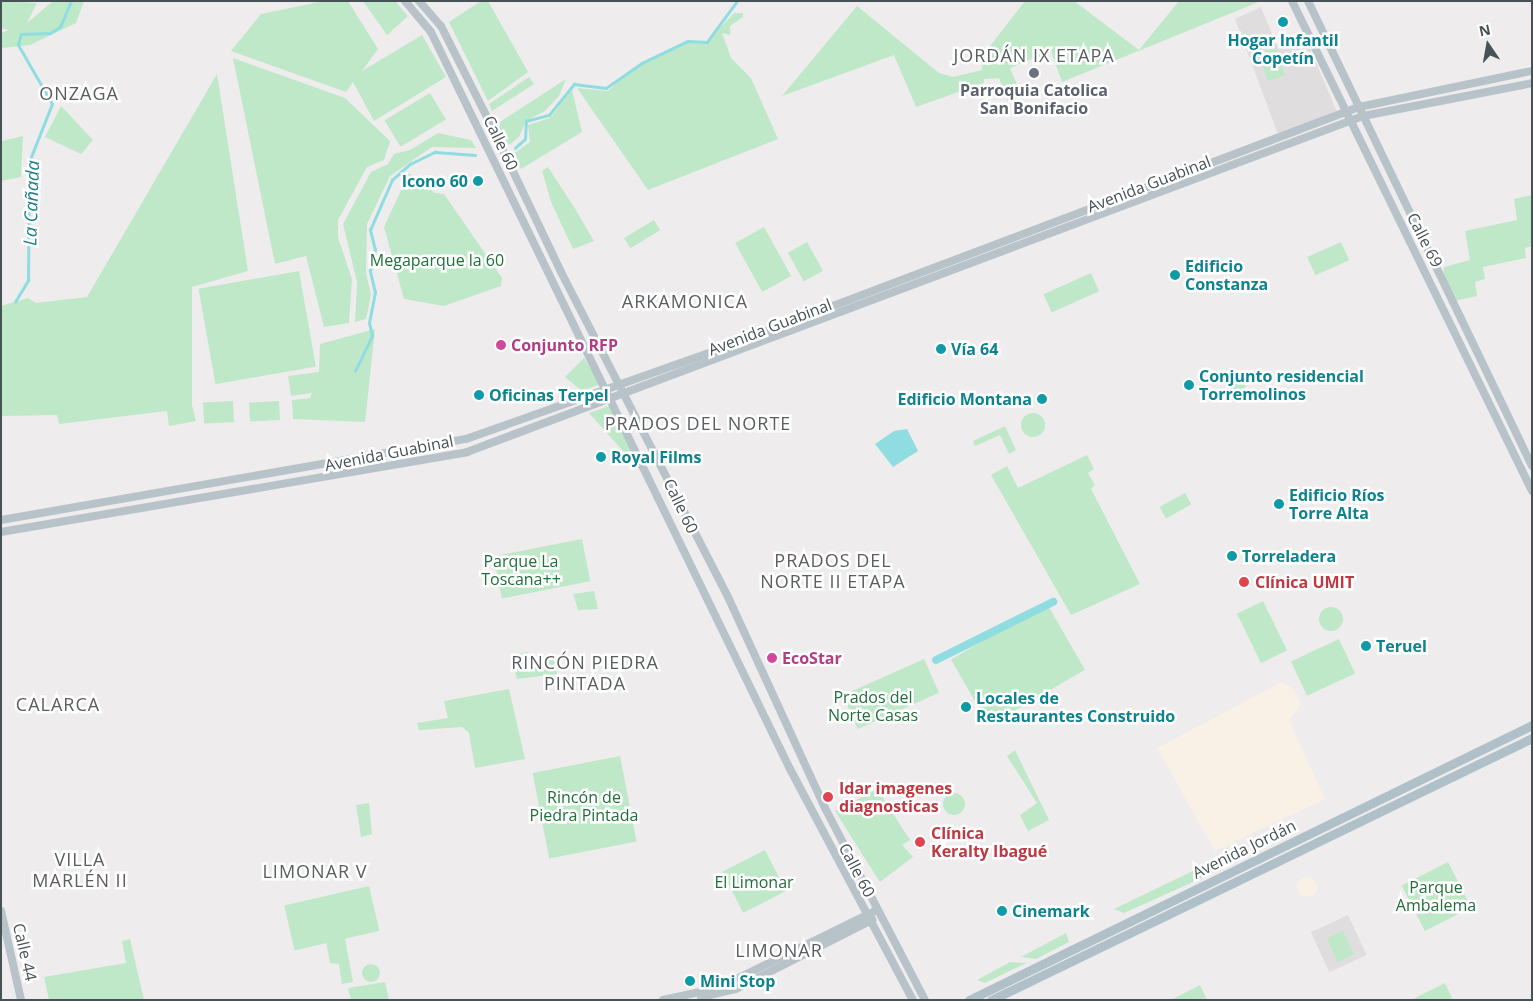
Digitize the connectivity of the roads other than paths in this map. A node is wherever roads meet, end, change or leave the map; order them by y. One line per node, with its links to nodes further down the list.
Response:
1 (405, 1): 12 (main road, Calle 60)
2 (419, 1): 11 (main road, Calle 60)
3 (1292, 1): 8 (main road, Calle 69)
4 (1308, 1): 7 (main road, Calle 69)
5 (1532, 71): 7 (main road, Avenida Guabinal)
6 (1532, 83): 9 (main road, Avenida Guabinal)
7 (1359, 107): 8 (main road, Avenida Guabinal); 9 (main road, Calle 69)
8 (1345, 113): 10 (main road, Calle 69); 11 (main road, Avenida Guabinal)
9 (1363, 116): 10 (main road, Avenida Guabinal); 15 (main road, Calle 69)
10 (1349, 121): 13 (main road, Avenida Guabinal); 16 (main road, Calle 69)
11 (619, 385): 12 (main road, Avenida Guabinal); 13 (main road, Calle 60)
12 (608, 389): 14 (main road, Calle 60); 17 (main road, Avenida Guabinal)
13 (624, 396): 14 (main road, Avenida Guabinal); 22 (main road, Calle 60)
14 (613, 400): 18 (main road, Avenida Guabinal); 23 (main road, Calle 60)
15 (1532, 466)
16 (1532, 491)
17 (1, 520)
18 (1, 532)
19 (1532, 725): 28 (main road, Avenida Jordán)
20 (1532, 738): 29 (main road, Avenida Jordán)
21 (1, 911): 24 (main road, Calle 44)
22 (878, 913): 23 (main road); 27 (main road, Calle 60)
23 (868, 919): 25 (main road); 26 (main road, Calle 60)
24 (21, 1000)
25 (663, 1000)
26 (913, 1000)
27 (924, 1000)
28 (968, 1000)
29 (990, 1000)

